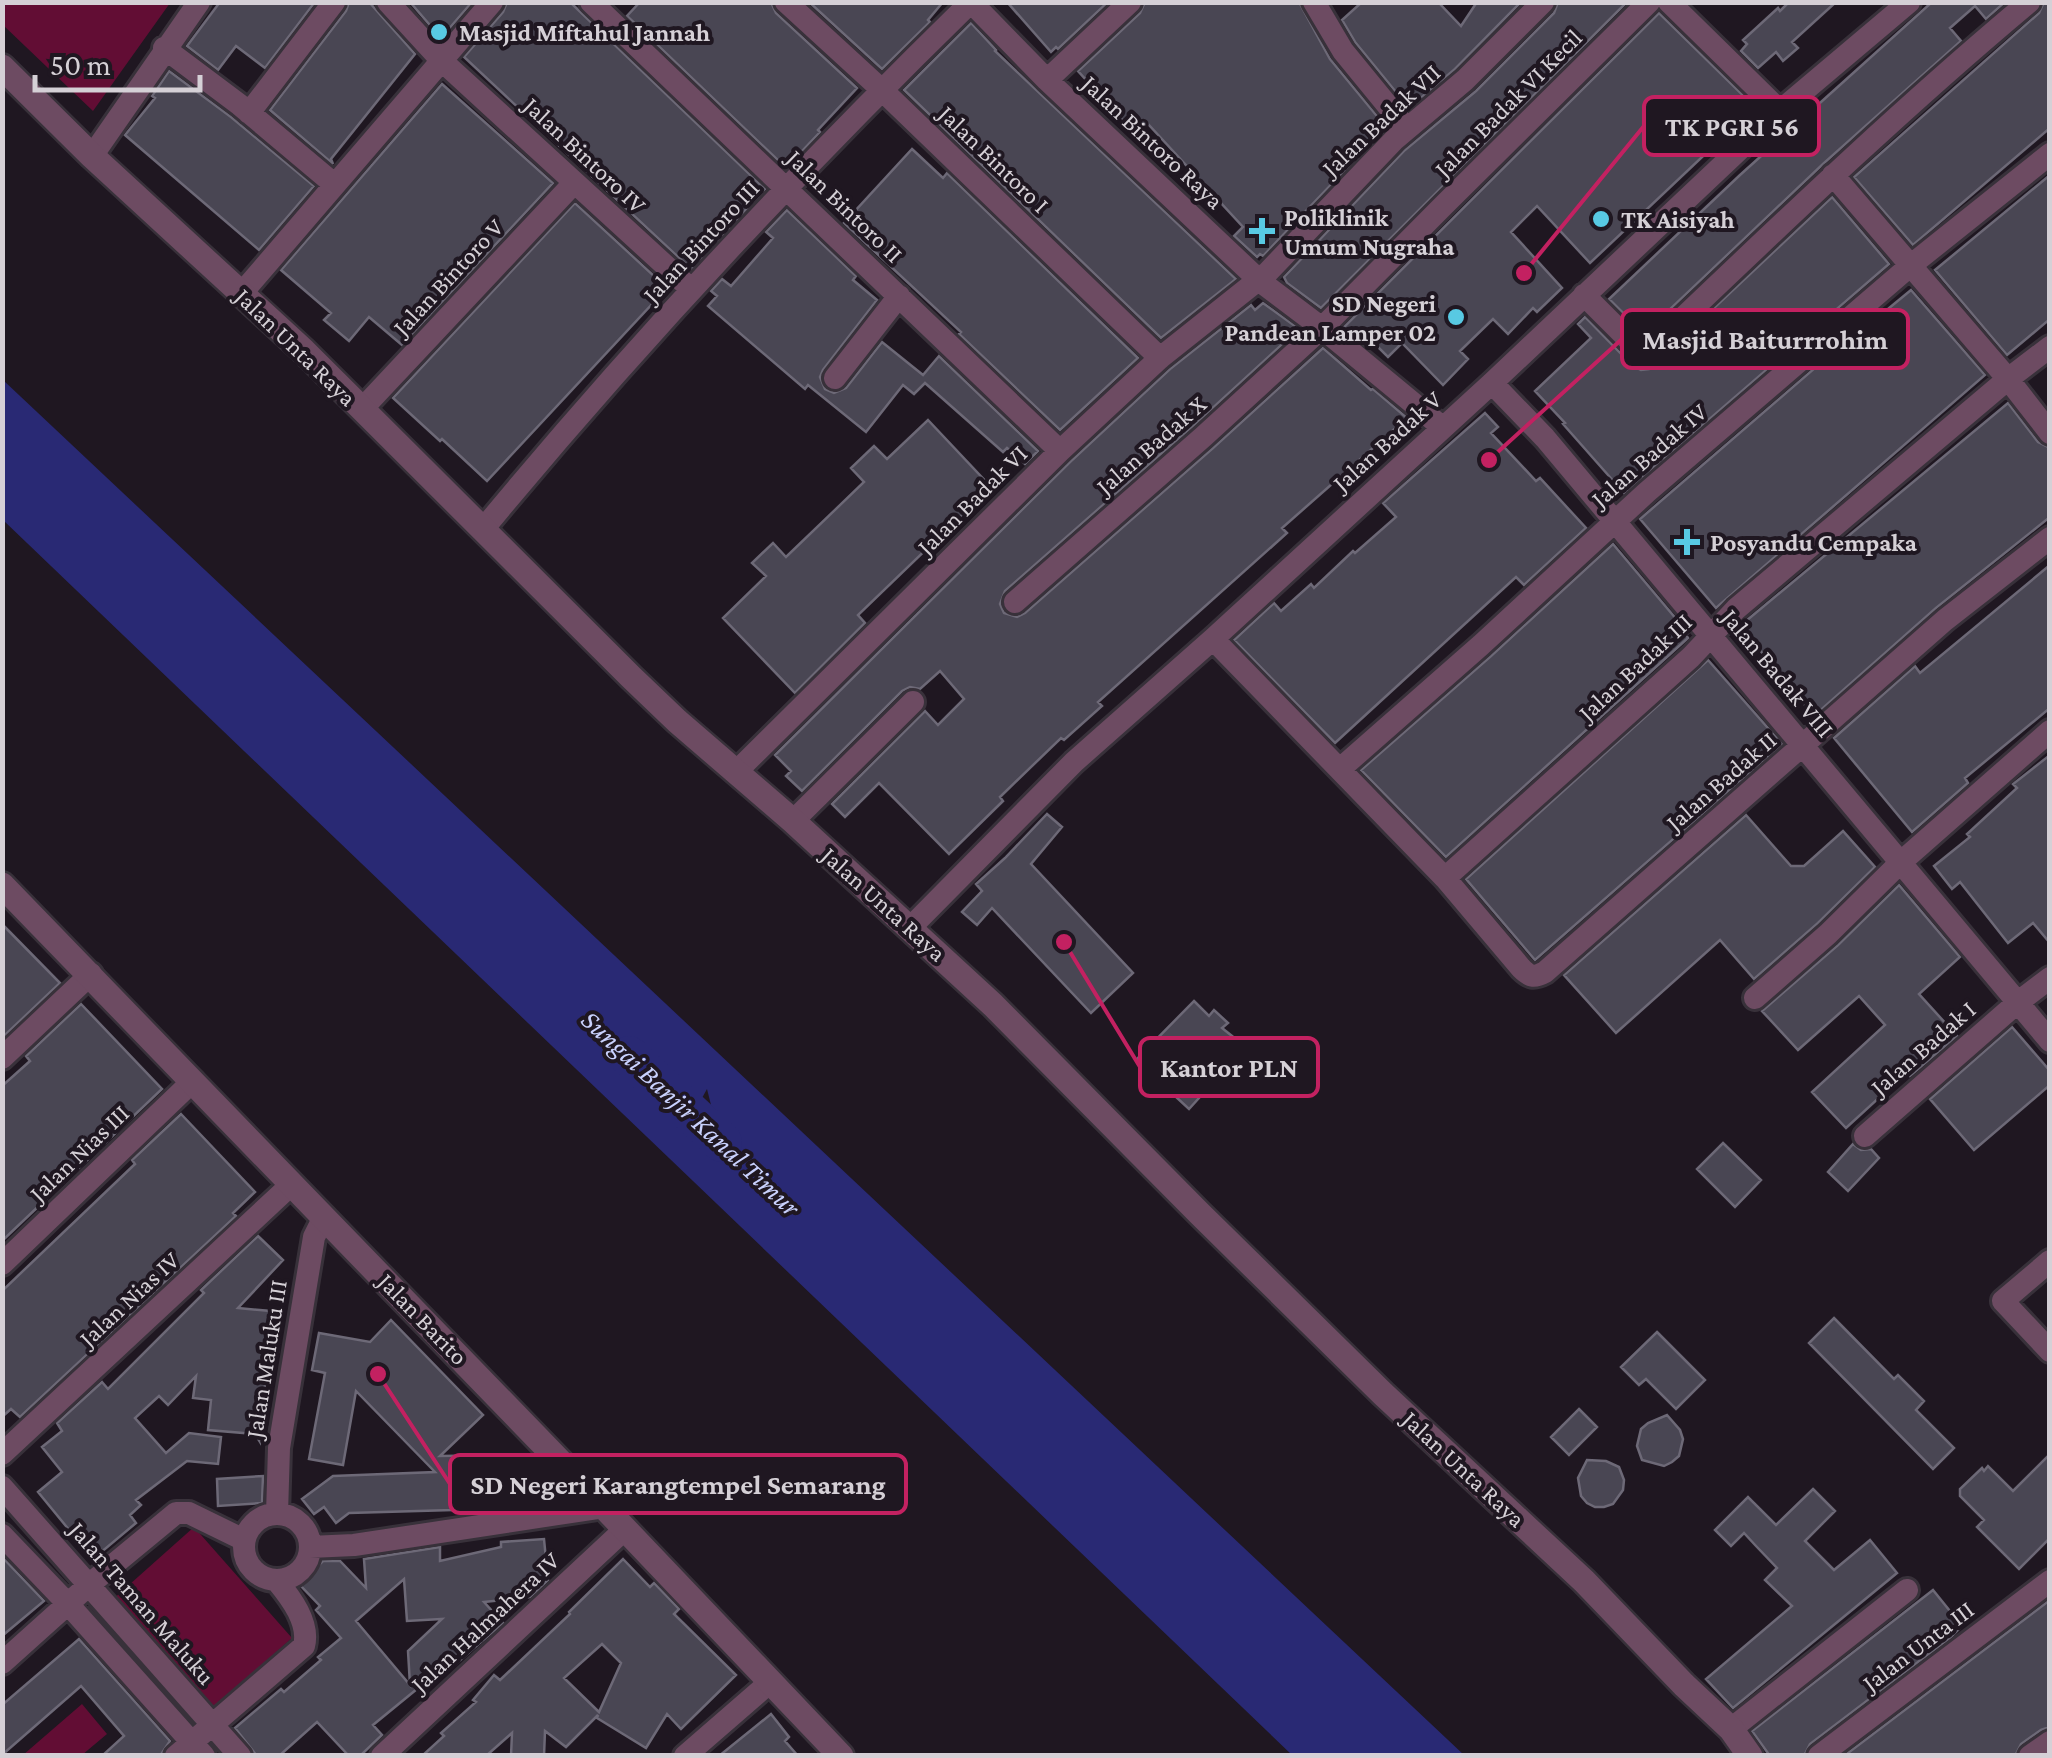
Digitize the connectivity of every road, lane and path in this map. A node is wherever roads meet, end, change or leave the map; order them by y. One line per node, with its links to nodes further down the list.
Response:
1 (198, 2): 15 (street)
2 (334, 2): 21 (street)
3 (388, 2): 16 (street, Jalan Bintoro IV)
4 (492, 2): 16 (street)
5 (786, 2): 19 (street, Jalan Bintoro I)
6 (971, 2): 18 (street, Jalan Bintoro Raya); 19 (street, Jalan Bintoro III)
7 (1130, 2): 18 (street)
8 (1314, 2): 22 (street)
9 (1543, 2): 22 (street, Jalan Badak VII)
10 (1649, 2): 35 (street, Jalan Badak VI Kecil)
11 (1669, 2): 20 (street)
12 (1909, 2): 20 (street, Jalan Badak V)
13 (2029, 2): 25 (street)
14 (605, 7): 28 (street, Jalan Bintoro II)
15 (164, 48): 21 (street); 24 (street)
16 (442, 61): 26 (street, Jalan Bintoro IV); 27 (street)
17 (2, 67): 24 (street, Jalan Unta Raya)
18 (1047, 80): 30 (street, Jalan Bintoro Raya)
19 (882, 90): 28 (street, Jalan Bintoro III); 37 (street, Jalan Bintoro I)
20 (1780, 110): 33 (street, Jalan Badak V)
21 (248, 113): 27 (street)
22 (1406, 128): 30 (street, Jalan Badak VII)
23 (2050, 154): 29 (street, Jalan Badak IV)
24 (92, 156): 32 (street, Jalan Unta Raya)
25 (1833, 175): 29 (street); 33 (street)
26 (574, 183): 31 (street, Jalan Bintoro IV); 41 (street, Jalan Bintoro V)
27 (334, 184): 32 (street)
28 (787, 190): 31 (street, Jalan Bintoro III); 34 (street, Jalan Bintoro II)
29 (1910, 266): 39 (street); 45 (street, Jalan Badak IV)
30 (1259, 280): 35 (street, Jalan Bintoro Raya); 37 (street, Jalan Badak VI)
31 (691, 290): 46 (street, Jalan Bintoro III)
32 (241, 294): 41 (street, Jalan Unta Raya)
33 (1584, 295): 40 (street, Jalan Badak V)
34 (899, 296): 38 (street); 44 (street, Jalan Bintoro II)
35 (1322, 328): 42 (street, Jalan Bintoro Raya); 48 (street, Jalan Badak X)
36 (2050, 346): 39 (street, Jalan Badak III)
37 (1160, 358): 44 (street, Jalan Badak VI)
38 (835, 378)
39 (2008, 379): 43 (street); 49 (street, Jalan Badak III)
40 (1492, 382): 42 (street, Jalan Badak V); 45 (street, Jalan Badak VIII)
41 (362, 409): 46 (street, Jalan Unta Raya)
42 (1442, 427): 50 (street, Jalan Badak V)
43 (2050, 434)
44 (1060, 451): 55 (street, Jalan Badak VI)
45 (1615, 521): 49 (street, Jalan Badak VIII); 54 (street, Jalan Badak IV)
46 (484, 528): 55 (street, Jalan Unta Raya)
47 (2050, 538): 53 (street, Jalan Badak II)
48 (1014, 602)
49 (1710, 634): 53 (street, Jalan Badak VIII); 58 (street, Jalan Badak III)
50 (1213, 638): 54 (street); 60 (street, Jalan Badak V)
51 (912, 702): 56 (street)
52 (2050, 731): 57 (street)
53 (1803, 746): 57 (street, Jalan Badak VIII); 58 (street, Jalan Badak II)
54 (1340, 769): 58 (street)
55 (736, 772): 56 (street, Jalan Unta Raya)
56 (793, 821): 60 (street, Jalan Unta Raya)
57 (1900, 863): 63 (street); 64 (street, Jalan Badak VIII)
58 (1446, 878)
59 (2, 885): 61 (street, Jalan Barito)
60 (910, 928): 90 (street, Jalan Unta Raya)
61 (91, 974): 66 (street); 67 (street, Jalan Barito)
62 (2050, 978): 64 (street, Jalan Badak I)
63 (1755, 998)
64 (2018, 1003): 65 (street, Jalan Badak VIII); 68 (street, Jalan Badak I)
65 (2050, 1041)
66 (2, 1058)
67 (192, 1081): 69 (street, Jalan Barito); 72 (street, Jalan Nias III)
68 (1865, 1136)
69 (292, 1184): 70 (street, Jalan Barito); 74 (street, Jalan Nias IV)
70 (324, 1216): 76 (street, Jalan Barito); 77 (street, Jalan Maluku III)
71 (2050, 1261): 73 (street)
72 (2, 1264)
73 (2050, 1352)
74 (2, 1454)
75 (2, 1487): 84 (street, Jalan Taman Maluku)
76 (604, 1506): 78 (street, Jalan Barito); 81 (street)
77 (277, 1514): 80 (street); 81 (street)
78 (625, 1529): 88 (street, Jalan Barito); 94 (street, Jalan Halmahera IV)
79 (2, 1534): 86 (street)
80 (244, 1540): 82 (street); 84 (street)
81 (310, 1546): 82 (street)
82 (277, 1581): 89 (street)
83 (2050, 1581): 98 (street, Jalan Unta III)
84 (90, 1584): 86 (street); 89 (street, Jalan Taman Maluku)
85 (1907, 1590): 90 (street)
86 (68, 1604): 87 (street); 92 (street)
87 (2, 1663)
88 (770, 1683): 95 (street); 96 (street, Jalan Barito)
89 (212, 1724): 92 (street); 93 (street, Jalan Taman Maluku)
90 (1732, 1729): 97 (street, Jalan Unta Raya)
91 (2050, 1742): 99 (street)
92 (191, 1751)
93 (240, 1756)
94 (382, 1756)
95 (685, 1756)
96 (841, 1756)
97 (1750, 1756)
98 (1819, 1756)
99 (2030, 1756)

